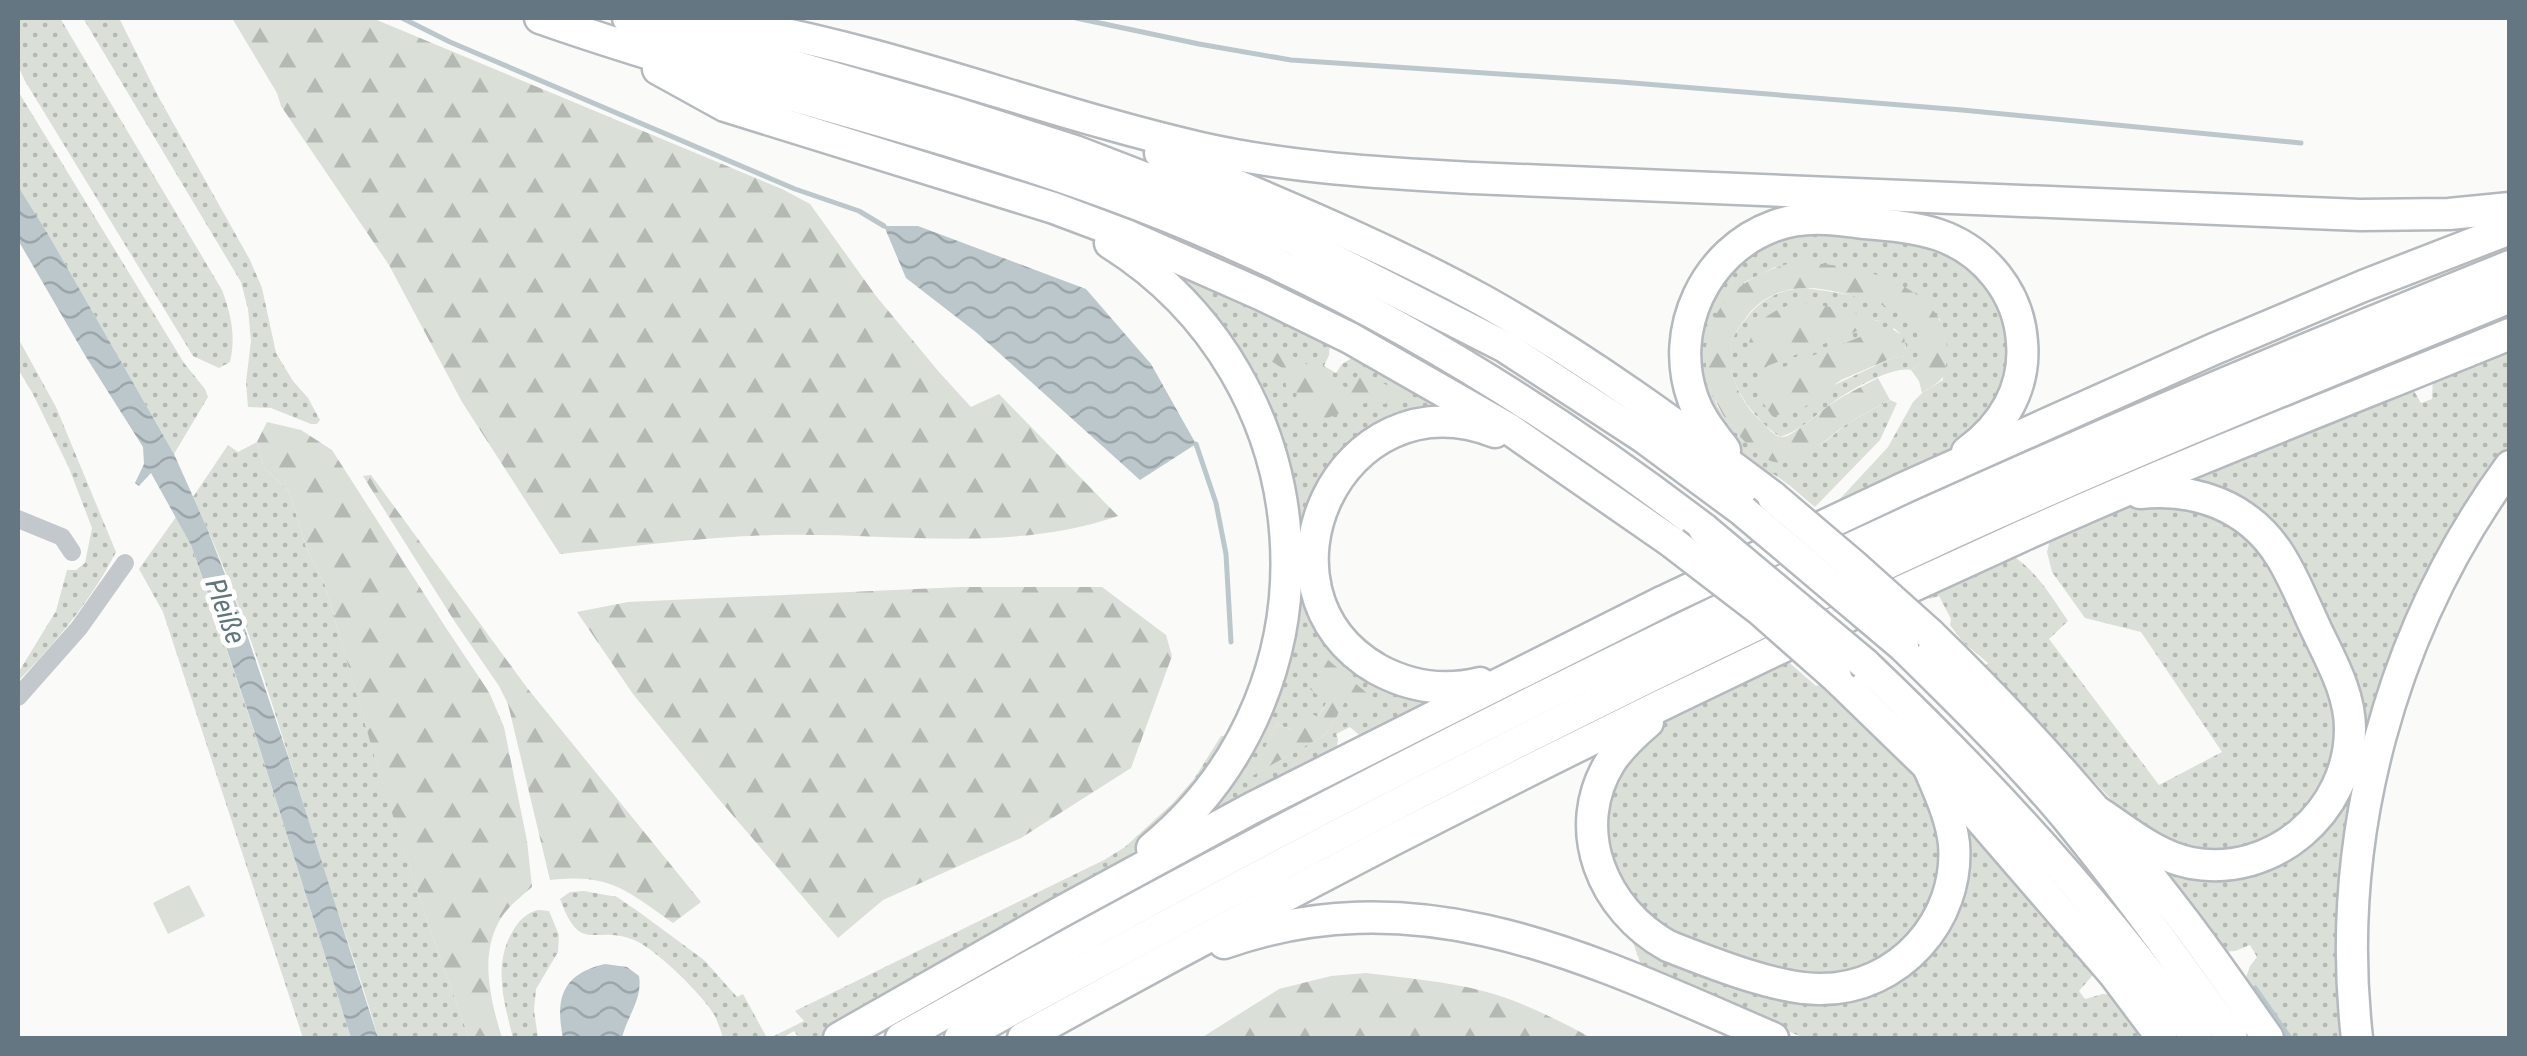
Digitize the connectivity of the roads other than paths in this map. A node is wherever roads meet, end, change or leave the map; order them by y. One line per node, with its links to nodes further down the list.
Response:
1 (540, 18): 4 (highway)
2 (628, 18): 20 (highway, bridge)
3 (678, 18): 5 (highway)
4 (608, 42): 6 (highway); 34 (highway, bridge)
5 (1055, 110): 7 (highway); 14 (highway)
6 (980, 185): 12 (highway); 26 (highway)
7 (2510, 208)
8 (2510, 228): 15 (highway)
9 (2510, 266): 29 (highway)
10 (2510, 297): 30 (highway)
11 (2510, 334): 16 (highway)
12 (1542, 449): 21 (highway); 24 (highway, bridge)
13 (2510, 466): 37 (highway)
14 (1744, 475): 15 (highway); 20 (highway, bridge)
15 (1908, 486): 21 (highway)
16 (2112, 497): 23 (highway); 25 (highway)
17 (18, 519): 18 (street)
18 (72, 552)
19 (125, 563): 22 (street)
20 (1916, 640): 25 (highway); 35 (highway)
21 (1530, 666): 26 (highway)
22 (18, 696)
23 (1678, 696): 24 (highway); 27 (highway)
24 (1927, 764): 33 (highway)
25 (2098, 812): 36 (highway)
26 (1076, 904): 28 (highway)
27 (1110, 990): 31 (highway); 32 (highway)
28 (839, 1038)
29 (901, 1038)
30 (960, 1038)
31 (1022, 1038)
32 (1774, 1038)
33 (2162, 1038)
34 (2196, 1038)
35 (2232, 1038)
36 (2268, 1038)
37 (2357, 1038)

